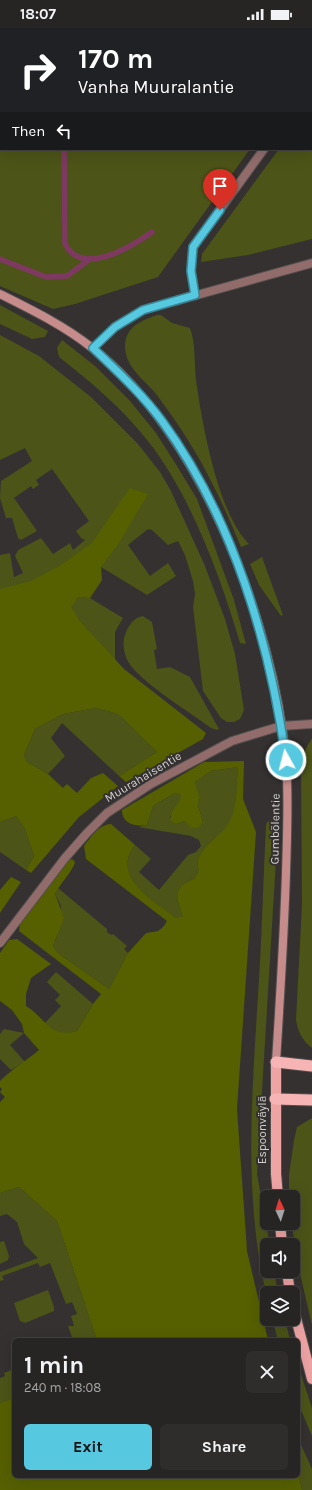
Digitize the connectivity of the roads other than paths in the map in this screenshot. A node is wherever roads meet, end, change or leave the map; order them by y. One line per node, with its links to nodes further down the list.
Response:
1 (263, 150): 4 (street)
2 (312, 263): 4 (street)
3 (0, 294): 5 (main road, Gumbölentie)
4 (195, 295): 5 (street)
5 (93, 348): 7 (main road, Gumbölentie)
6 (312, 724): 7 (street, Muurahaisentie)
7 (281, 726): 8 (street, Muurahaisentie); 9 (main road, Gumbölentie)
8 (0, 943)
9 (276, 1062): 10 (highway); 11 (main road, Espoonväylä)
10 (312, 1066)
11 (275, 1098): 12 (highway); 13 (main road, Espoonväylä)
12 (312, 1100)
13 (277, 1190)
14 (297, 1326): 17 (main road)
15 (298, 1326): 16 (main road)
16 (312, 1356)
17 (312, 1379)

